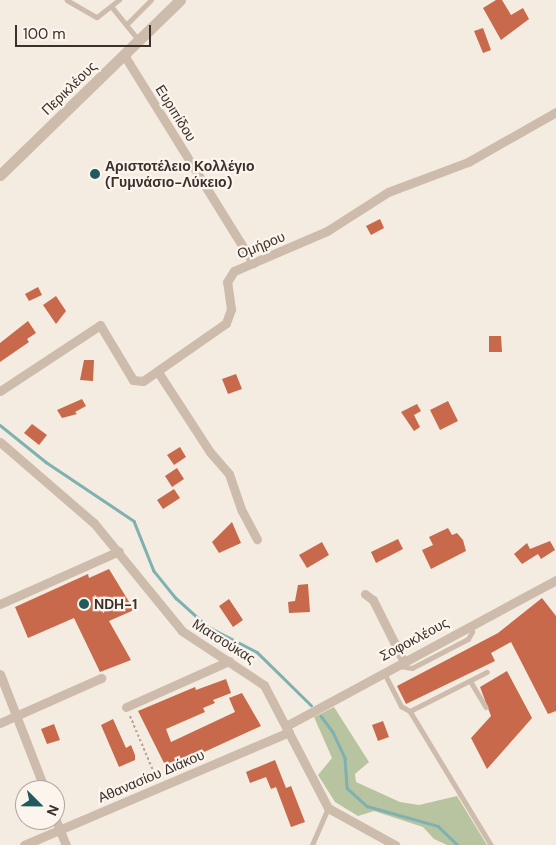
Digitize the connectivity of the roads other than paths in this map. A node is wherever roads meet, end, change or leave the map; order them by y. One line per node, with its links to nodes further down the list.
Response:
1 (67, 0): 5 (lane)
2 (119, 0): 5 (lane)
3 (151, 0): 6 (lane)
4 (180, 0): 7 (street, Περικλέους)
5 (112, 7): 6 (lane)
6 (126, 25): 7 (lane)
7 (139, 40): 8 (street, Περικλέους)
8 (124, 55): 10 (street, Περικλέους); 11 (street, Ευριπίδου)
9 (556, 112): 11 (street, Ομήρου)
10 (0, 175)
11 (253, 263): 12 (street, Ομήρου)
12 (158, 372): 13 (street, Ομήρου); 15 (street)
13 (0, 391)
14 (0, 442): 16 (street, Ματσούκας)
15 (257, 540)
16 (118, 551): 19 (street); 20 (street, Ματσούκας)
17 (556, 580): 21 (street, Σοφοκλέους)
18 (365, 594): 21 (street)
19 (0, 604)
20 (229, 661): 27 (street); 32 (street, Ματσούκας)
21 (400, 662): 22 (street, Σοφοκλέους)
22 (383, 671): 29 (lane); 32 (street, Σοφοκλέους)
23 (487, 672): 26 (lane)
24 (0, 674): 30 (street)
25 (100, 678): 30 (street)
26 (471, 682): 28 (lane); 29 (lane)
27 (126, 707)
28 (486, 708)
29 (410, 711): 41 (lane)
30 (17, 717): 31 (street); 33 (street)
31 (0, 723)
32 (288, 729): 34 (street, Ματσούκας); 35 (street, Αθανασίου Διάκου)
33 (41, 780)
34 (328, 808): 39 (lane); 40 (street)
35 (65, 828)
36 (60, 830): 37 (street, Αθανασίου Διάκου); 38 (street)
37 (24, 845)
38 (66, 845)
39 (312, 845)
40 (395, 845)
41 (491, 845)

